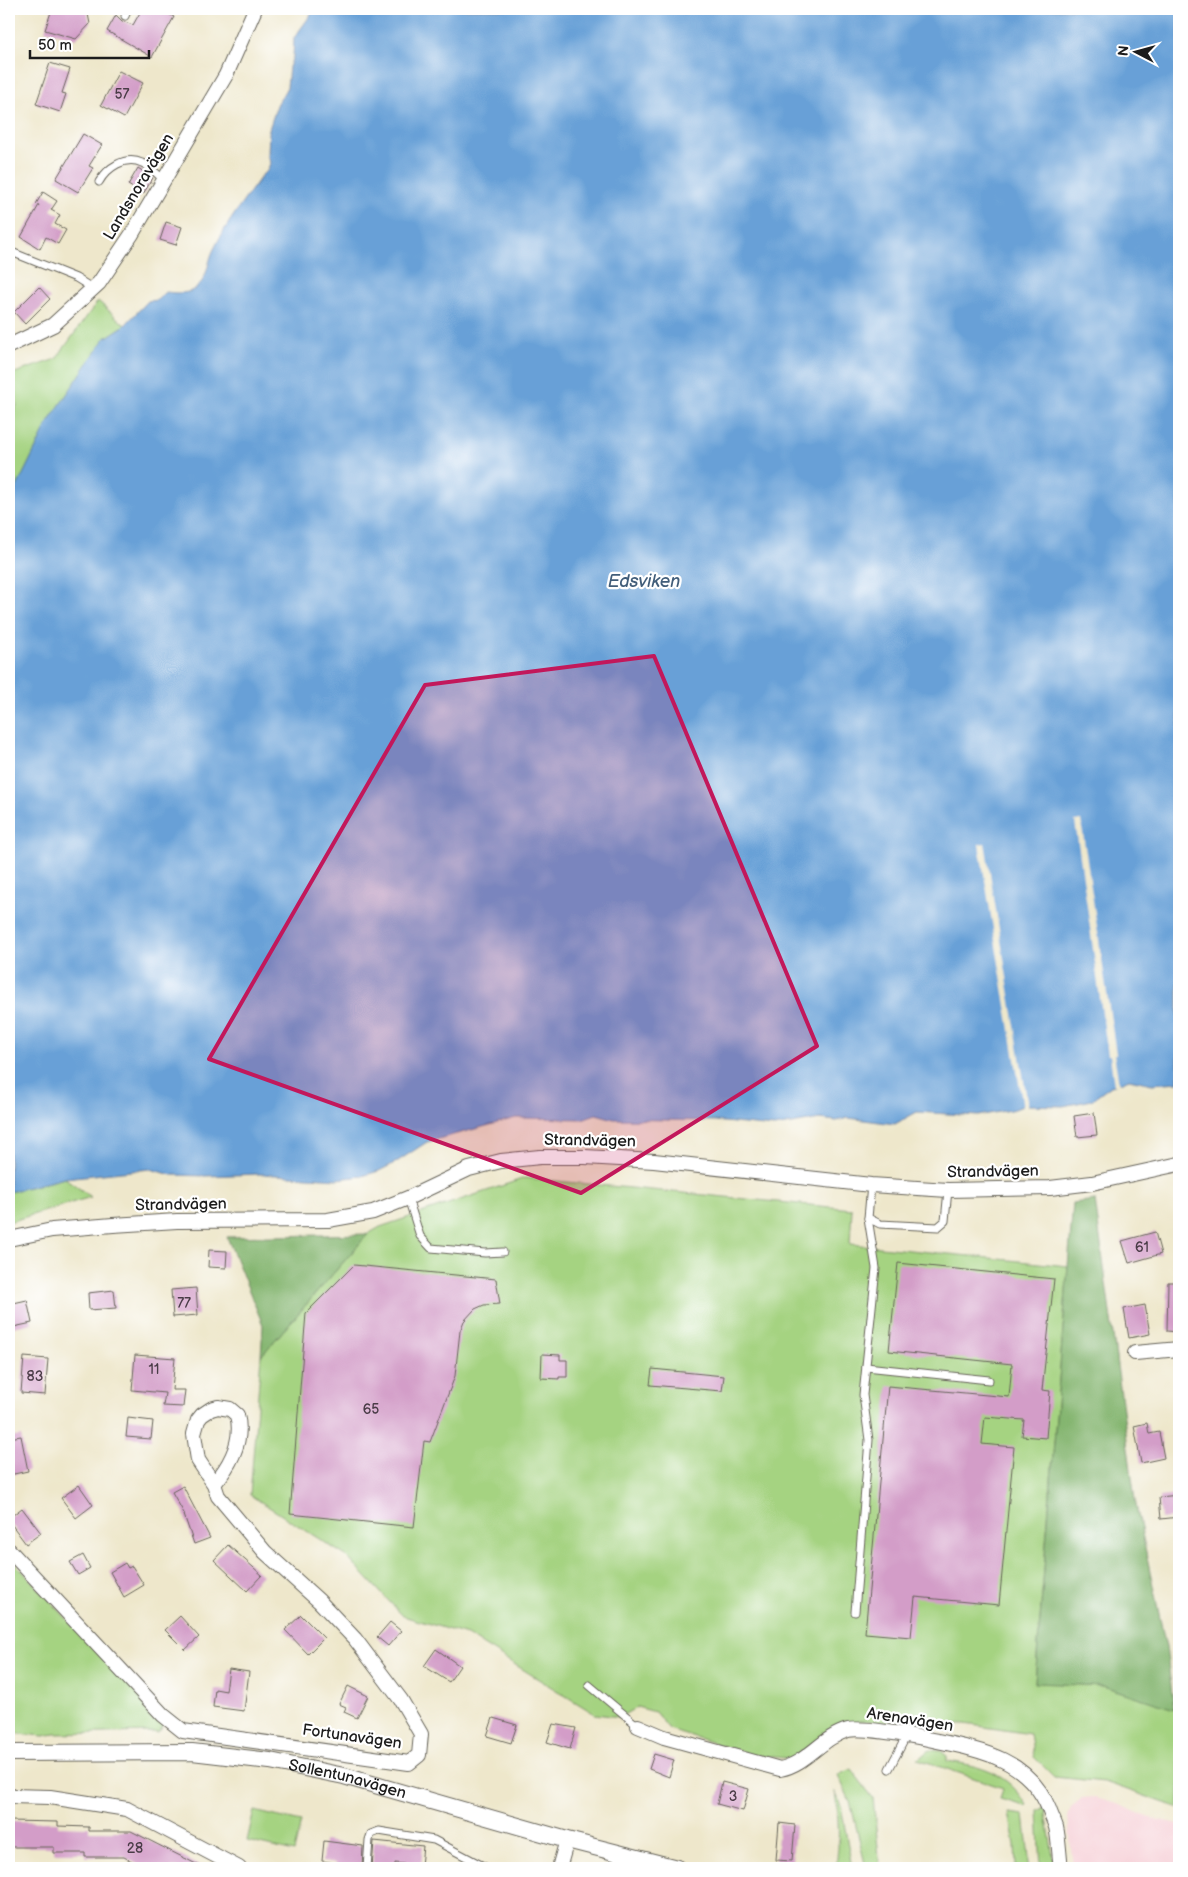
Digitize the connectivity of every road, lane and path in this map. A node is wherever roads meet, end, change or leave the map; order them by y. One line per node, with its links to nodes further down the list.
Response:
1 (255, 9): 2 (street, Landsnoravägen)
2 (165, 180): 3 (lane); 5 (street, Landsnoravägen)
3 (99, 182)
4 (9, 251): 5 (lane)
5 (92, 288): 6 (street, Landsnoravägen)
6 (9, 346)
7 (1179, 1164): 9 (street, Strandvägen)
8 (871, 1185): 9 (street, Strandvägen); 10 (street, Strandvägen); 11 (lane)
9 (948, 1190): 11 (lane)
10 (408, 1198): 12 (street, Strandvägen); 13 (lane)
11 (868, 1218): 16 (lane)
12 (9, 1239)
13 (503, 1252)
14 (1179, 1349): 15 (street)
15 (1135, 1353)
16 (866, 1367): 17 (lane); 20 (lane)
17 (989, 1380)
18 (214, 1484): 18 (street, Fortunavägen); 19 (street, Fortunavägen)
19 (9, 1550)
20 (855, 1612)
21 (589, 1684): 22 (lane)
22 (638, 1726): 23 (street, Arenavägen)
23 (907, 1735): 25 (lane); 33 (street, Arenavägen)
24 (9, 1753): 27 (street, Sollentunavägen)
25 (889, 1769)
26 (9, 1796): 28 (street)
27 (567, 1840): 31 (street); 32 (street, Sollentunavägen)
28 (239, 1868)
29 (366, 1868): 30 (lane)
30 (487, 1868)
31 (559, 1868)
32 (677, 1868)
33 (1061, 1868)

